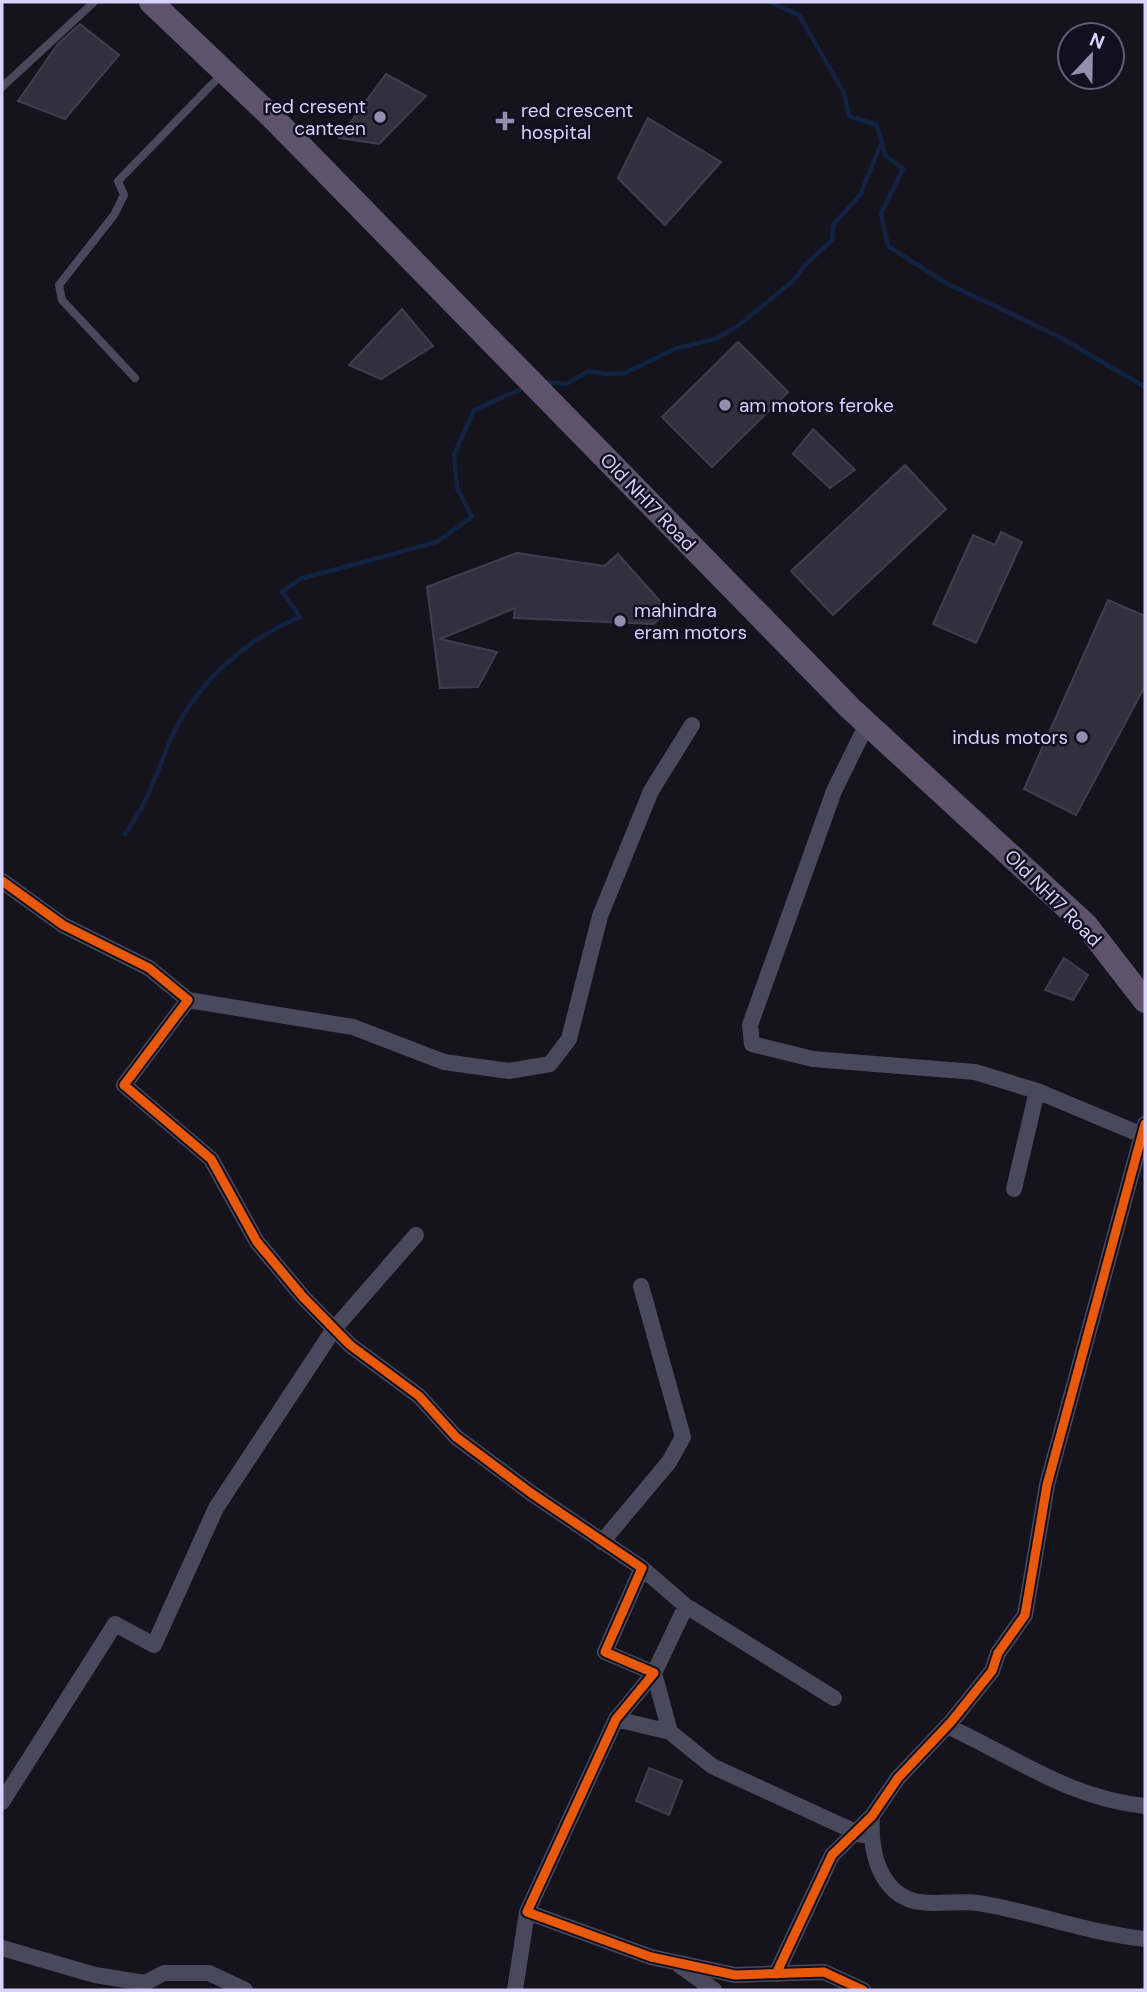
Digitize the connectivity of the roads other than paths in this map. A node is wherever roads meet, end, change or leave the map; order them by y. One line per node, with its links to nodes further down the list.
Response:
1 (94, 2): 4 (lane)
2 (151, 2): 3 (main road, Old NH17 Road)
3 (225, 72): 5 (lane); 6 (main road, Old NH17 Road)
4 (2, 87)
5 (135, 379)
6 (867, 724): 9 (main road, Old NH17 Road); 11 (street)
7 (692, 725): 10 (street)
8 (2, 881): 10 (street)
9 (1142, 988)
10 (188, 1000): 16 (street)
11 (1037, 1091): 12 (street); 13 (street)
12 (1144, 1130): 23 (street)
13 (1014, 1189)
14 (416, 1235): 16 (street)
15 (641, 1286): 17 (street)
16 (334, 1329): 17 (street); 25 (street)
17 (602, 1542): 18 (street)
18 (642, 1568): 19 (street); 20 (street)
19 (686, 1606): 20 (street); 21 (street)
20 (654, 1673): 22 (street); 24 (street)
21 (834, 1698)
22 (616, 1719): 24 (street); 28 (street)
23 (947, 1726): 26 (street); 27 (street)
24 (670, 1732): 27 (street)
25 (2, 1802)
26 (1145, 1806)
27 (863, 1836): 29 (street); 32 (street)
28 (527, 1912): 31 (street); 34 (street)
29 (1145, 1939)
30 (2, 1948): 33 (street)
31 (675, 1962): 32 (street); 35 (street)
32 (776, 1974): 36 (street)
33 (245, 1990)
34 (515, 1990)
35 (714, 1990)
36 (863, 1990)

